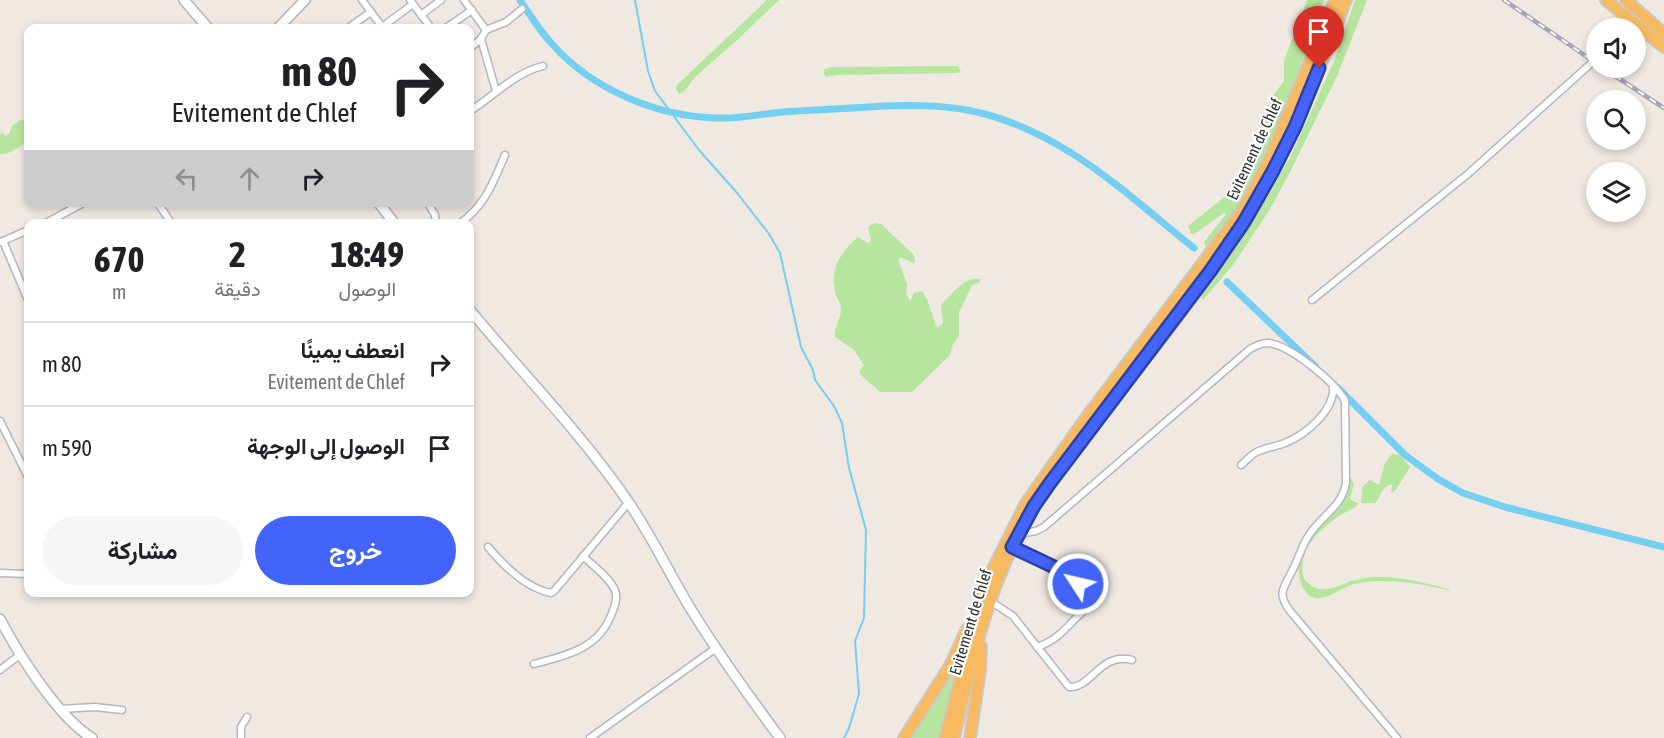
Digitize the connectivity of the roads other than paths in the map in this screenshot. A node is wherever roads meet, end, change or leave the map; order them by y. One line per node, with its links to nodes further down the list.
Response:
1 (184, 0): 16 (main road)
2 (305, 0): 17 (main road)
3 (441, 0): 14 (street)
4 (474, 0): 11 (street)
5 (1335, 0): 55 (highway, Evitement de Chlef)
6 (1346, 0): 49 (highway, Evitement de Chlef)
7 (1606, 0): 15 (highway)
8 (1626, 0): 24 (highway)
9 (366, 1): 13 (street)
10 (412, 2): 14 (street); 20 (street)
11 (468, 5): 22 (street); 23 (street)
12 (522, 9): 23 (street)
13 (371, 12): 18 (street); 19 (street)
14 (421, 15): 21 (street)
15 (1622, 18)
16 (205, 24)
17 (283, 24)
18 (354, 24)
19 (380, 24)
20 (387, 24)
21 (428, 24)
22 (450, 24)
23 (486, 30): 26 (street)
24 (1664, 34)
25 (1646, 36): 28 (highway)
26 (481, 39): 27 (street); 31 (street)
27 (474, 45)
28 (1664, 47)
29 (543, 66): 31 (street)
30 (1586, 68): 42 (street)
31 (496, 91): 32 (street)
32 (474, 106)
33 (505, 155): 38 (street)
34 (78, 207): 36 (street)
35 (382, 207): 37 (main road)
36 (56, 219)
37 (391, 219)
38 (466, 219)
39 (24, 232): 40 (street)
40 (1, 242): 41 (street)
41 (24, 291)
42 (1312, 300)
43 (474, 318): 48 (main road)
44 (1333, 386): 46 (street); 49 (street); 75 (street)
45 (0, 421): 47 (street)
46 (1241, 465)
47 (24, 469)
48 (628, 502): 52 (street); 59 (main road)
49 (1018, 534): 51 (highway, Evitement de Chlef)
50 (488, 547): 52 (street)
51 (1012, 547): 55 (highway, Evitement de Chlef); 58 (street)
52 (583, 556): 62 (street)
53 (0, 573): 54 (street)
54 (24, 574)
55 (986, 600): 57 (highway, Evitement de Chlef); 58 (street); 71 (highway); 72 (highway, Evitement de Chlef)
56 (0, 619): 60 (main road)
57 (981, 627): 73 (highway, Evitement de Chlef); 74 (highway)
58 (1037, 647): 61 (street)
59 (716, 648): 69 (street); 70 (main road)
60 (21, 654): 63 (street); 64 (main road)
61 (1132, 660)
62 (534, 664)
63 (0, 670)
64 (60, 709): 65 (street); 67 (main road)
65 (122, 710)
66 (247, 717): 68 (street)
67 (92, 738)
68 (241, 738)
69 (590, 738)
70 (780, 738)
71 (904, 738)
72 (945, 738)
73 (954, 738)
74 (970, 738)
75 (1397, 738)

